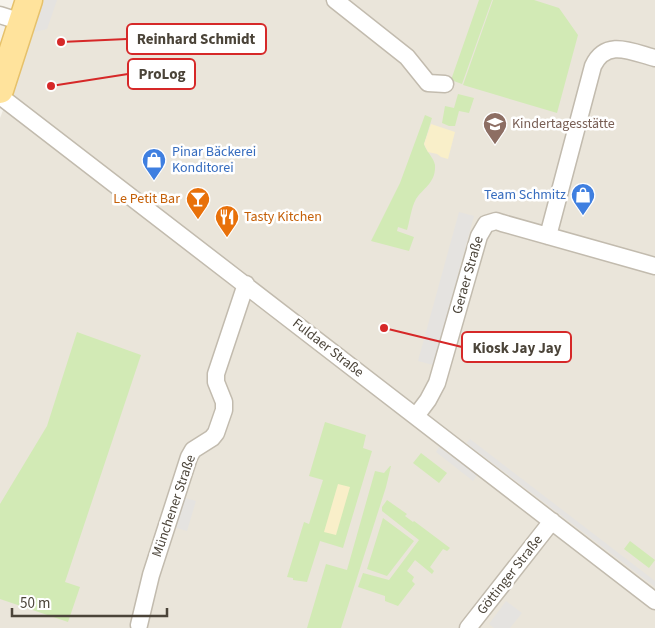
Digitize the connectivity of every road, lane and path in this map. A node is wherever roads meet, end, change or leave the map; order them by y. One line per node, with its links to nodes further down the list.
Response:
1 (335, 0): 4 (street)
2 (17, 12): 5 (main road)
3 (655, 58): 7 (street)
4 (445, 84)
5 (0, 90)
6 (0, 96): 9 (street, Fuldaer Straße)
7 (548, 236): 8 (street); 10 (street, Geraer Straße)
8 (655, 266)
9 (246, 284): 10 (street, Fuldaer Straße); 13 (street, Münchener Straße)
10 (416, 416): 11 (street, Fuldaer Straße)
11 (552, 521): 12 (street, Fuldaer Straße); 14 (street, Göttinger Straße)
12 (655, 601)
13 (139, 624)
14 (468, 628)

